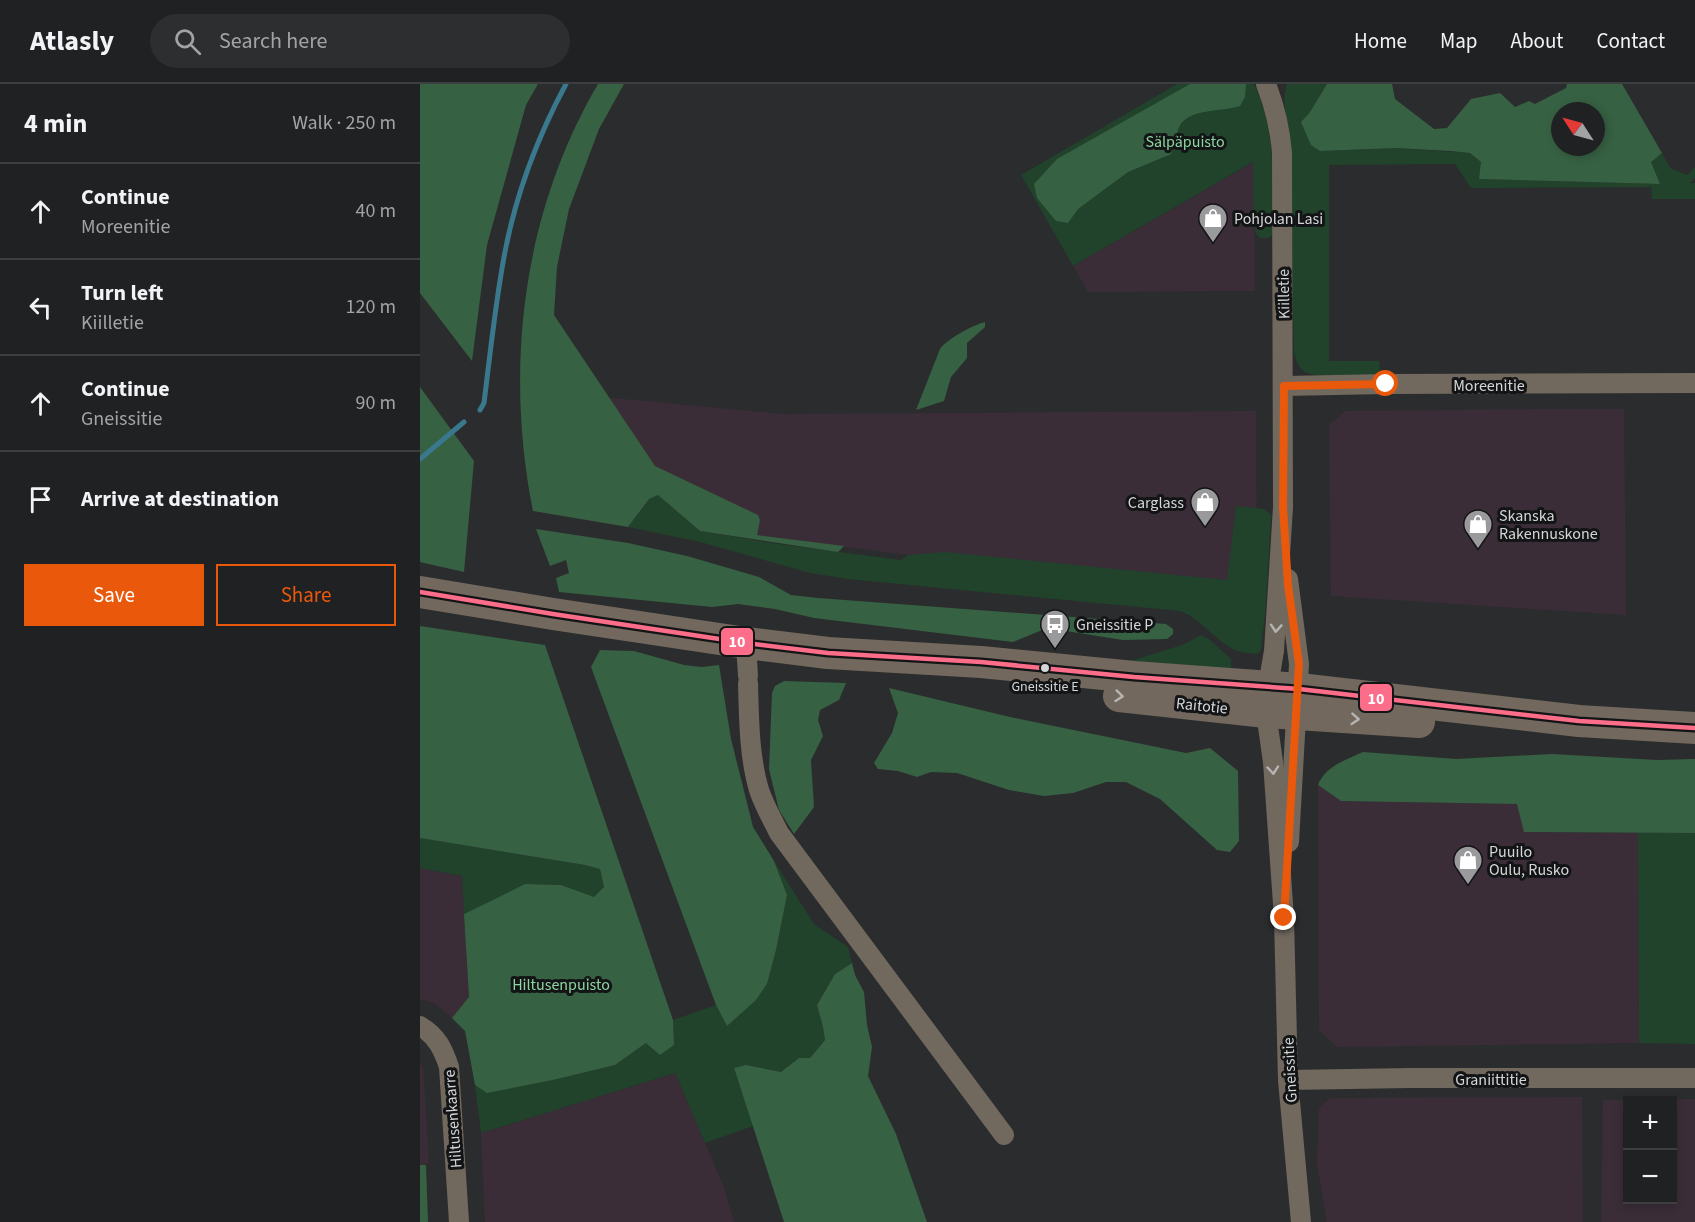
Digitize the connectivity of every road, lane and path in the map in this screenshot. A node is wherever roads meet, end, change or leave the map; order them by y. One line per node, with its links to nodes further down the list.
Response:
1 (1266, 84): 3 (street, Kiilletie)
2 (1695, 383): 3 (street, Moreenitie)
3 (1284, 386): 4 (street, Kiilletie)
4 (1283, 507): 7 (street, Kiilletie, one-way to 7); 8 (street, Kiilletie)
5 (420, 592): 6 (main road, Raitotie)
6 (746, 643): 7 (main road, Raitotie); 14 (street)
7 (1267, 699): 8 (main road, Raitotie); 10 (street, Gneissitie, one-way to 10)
8 (1298, 701): 9 (main road, Raitotie); 10 (street, Gneissitie)
9 (1695, 728)
10 (1284, 918): 13 (street, Gneissitie)
11 (420, 1026): 15 (street, Hiltusenkaarre)
12 (1695, 1078): 13 (street, Graniittitie)
13 (1288, 1080): 17 (street, Gneissitie)
14 (1004, 1135)
15 (459, 1222)
16 (1291, 1222): 17 (street)
17 (1301, 1222)

